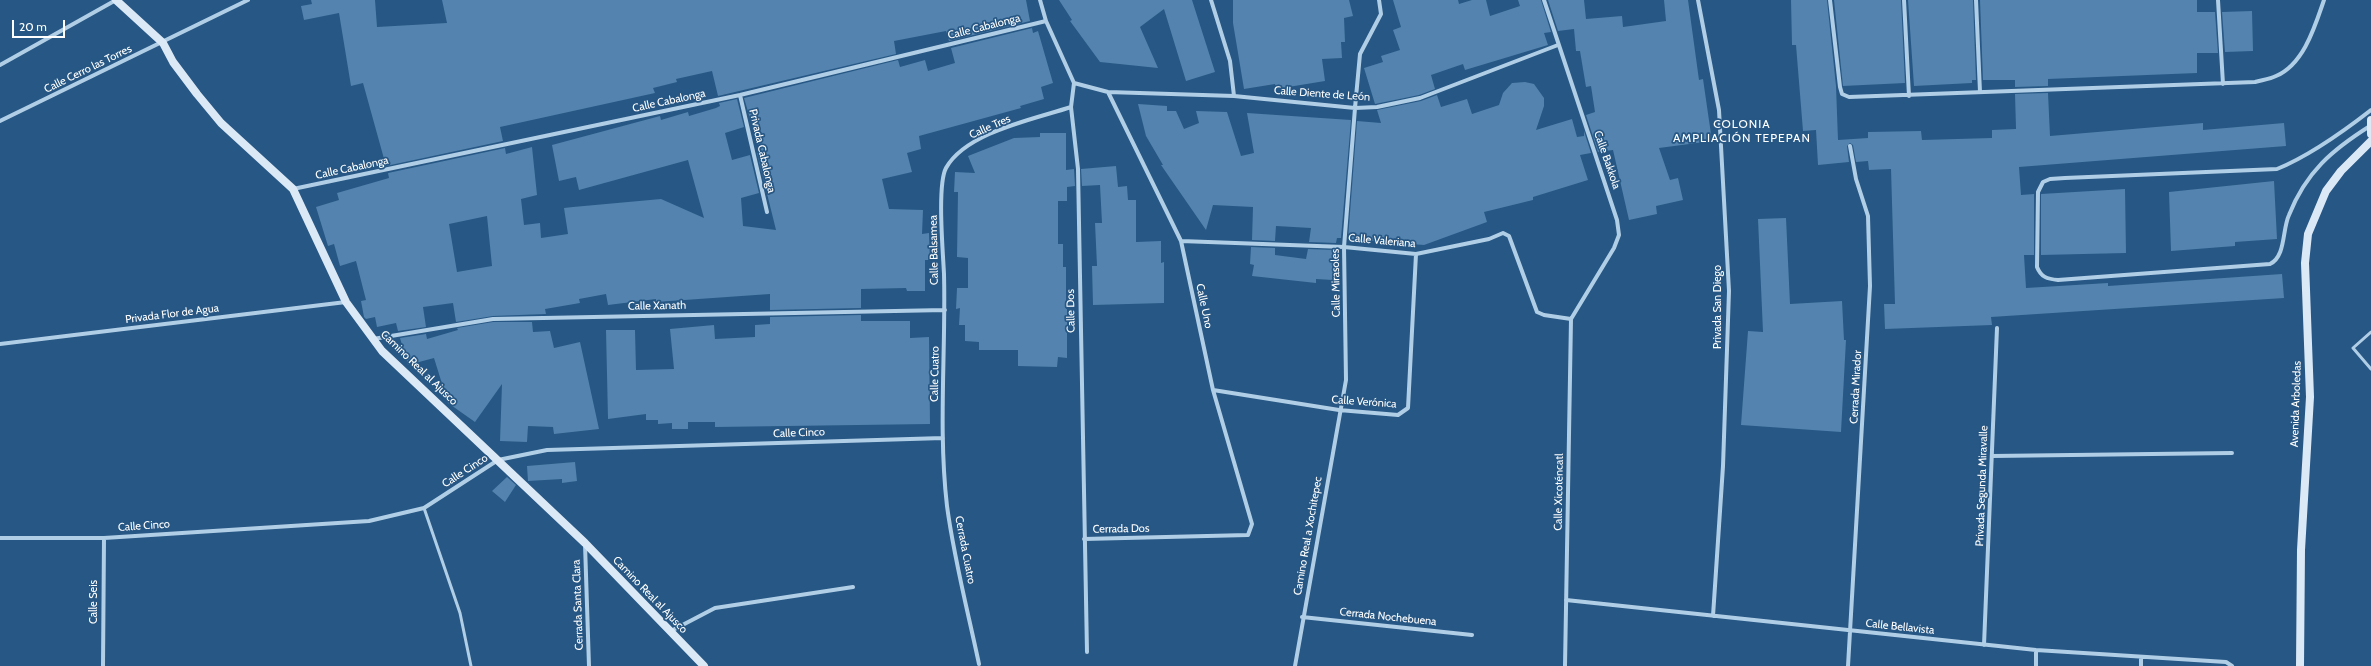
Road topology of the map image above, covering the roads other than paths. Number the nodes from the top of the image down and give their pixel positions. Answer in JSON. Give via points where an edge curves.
{"nodes":[{"id":1,"x":116,"y":0,"type":"edge"},
{"id":2,"x":248,"y":0,"type":"edge"},
{"id":3,"x":1040,"y":0,"type":"edge"},
{"id":4,"x":1211,"y":0,"type":"edge"},
{"id":5,"x":1379,"y":0,"type":"edge"},
{"id":6,"x":1544,"y":0,"type":"edge"},
{"id":7,"x":1698,"y":0,"type":"edge"},
{"id":8,"x":1830,"y":0,"type":"edge"},
{"id":9,"x":1904,"y":0,"type":"edge"},
{"id":10,"x":1976,"y":0,"type":"edge"},
{"id":11,"x":2218,"y":0,"type":"edge"},
{"id":12,"x":2324,"y":0,"type":"edge"},
{"id":13,"x":1046,"y":21,"type":"junction"},
{"id":14,"x":163,"y":43,"type":"junction"},
{"id":15,"x":1558,"y":45,"type":"junction"},
{"id":16,"x":0,"y":64,"type":"edge"},
{"id":17,"x":1074,"y":83,"type":"junction"},
{"id":18,"x":2223,"y":84,"type":"junction"},
{"id":19,"x":1108,"y":92,"type":"junction"},
{"id":20,"x":1980,"y":92,"type":"junction"},
{"id":21,"x":740,"y":95,"type":"junction"},
{"id":22,"x":1234,"y":96,"type":"junction"},
{"id":23,"x":1908,"y":96,"type":"junction"},
{"id":24,"x":1071,"y":107,"type":"junction"},
{"id":25,"x":1355,"y":108,"type":"junction"},
{"id":26,"x":2371,"y":110,"type":"edge"},
{"id":27,"x":0,"y":121,"type":"edge"},
{"id":28,"x":2371,"y":127,"type":"edge"},
{"id":29,"x":2371,"y":141,"type":"edge"},
{"id":30,"x":1850,"y":146,"type":"dead end"},
{"id":31,"x":293,"y":189,"type":"junction"},
{"id":32,"x":942,"y":191,"type":"joint"},
{"id":33,"x":767,"y":212,"type":"dead end"},
{"id":34,"x":1181,"y":241,"type":"junction"},
{"id":35,"x":1344,"y":247,"type":"junction"},
{"id":36,"x":1416,"y":254,"type":"junction"},
{"id":37,"x":346,"y":302,"type":"junction"},
{"id":38,"x":945,"y":310,"type":"junction"},
{"id":39,"x":1571,"y":319,"type":"junction"},
{"id":40,"x":1997,"y":328,"type":"dead end"},
{"id":41,"x":2371,"y":332,"type":"edge"},
{"id":42,"x":372,"y":339,"type":"junction"},
{"id":43,"x":0,"y":344,"type":"edge"},
{"id":44,"x":2371,"y":368,"type":"edge"},
{"id":45,"x":1213,"y":390,"type":"junction"},
{"id":46,"x":1339,"y":410,"type":"junction"},
{"id":47,"x":943,"y":438,"type":"junction"},
{"id":48,"x":2232,"y":453,"type":"dead end"},
{"id":49,"x":1992,"y":456,"type":"junction"},
{"id":50,"x":498,"y":460,"type":"junction"},
{"id":51,"x":424,"y":508,"type":"junction"},
{"id":52,"x":1248,"y":535,"type":"joint"},
{"id":53,"x":0,"y":538,"type":"edge"},
{"id":54,"x":104,"y":538,"type":"junction"},
{"id":55,"x":1084,"y":539,"type":"junction"},
{"id":56,"x":585,"y":544,"type":"junction"},
{"id":57,"x":853,"y":587,"type":"dead end"},
{"id":58,"x":1566,"y":600,"type":"junction"},
{"id":59,"x":1713,"y":616,"type":"junction"},
{"id":60,"x":1302,"y":617,"type":"junction"},
{"id":61,"x":670,"y":631,"type":"junction"},
{"id":62,"x":1851,"y":631,"type":"junction"},
{"id":63,"x":1472,"y":635,"type":"dead end"},
{"id":64,"x":1984,"y":645,"type":"junction"},
{"id":65,"x":2036,"y":650,"type":"junction"},
{"id":66,"x":1087,"y":652,"type":"dead end"},
{"id":67,"x":2141,"y":659,"type":"junction"},
{"id":68,"x":979,"y":664,"type":"dead end"},
{"id":69,"x":103,"y":666,"type":"edge"},
{"id":70,"x":471,"y":666,"type":"edge"},
{"id":71,"x":589,"y":666,"type":"edge"},
{"id":72,"x":704,"y":666,"type":"edge"},
{"id":73,"x":1295,"y":666,"type":"edge"},
{"id":74,"x":1565,"y":666,"type":"edge"},
{"id":75,"x":1848,"y":666,"type":"edge"},
{"id":76,"x":2036,"y":666,"type":"edge"},
{"id":77,"x":2141,"y":666,"type":"edge"},
{"id":78,"x":2232,"y":666,"type":"edge"},
{"id":79,"x":2300,"y":666,"type":"edge"}],
"edges":[{"from":1,"to":14,"type":"street","name":"Camino Real al Ajusco"},
{"from":1,"to":16,"type":"street"},
{"from":2,"to":14,"type":"street","name":"Calle Cerro las Torres"},
{"from":3,"to":13,"type":"street"},
{"from":4,"to":22,"type":"street","via":[[1230,61]]},
{"from":5,"to":25,"type":"street","name":"Calle Mirasoles","via":[[1381,14],[1360,54]]},
{"from":6,"to":15,"type":"street","name":"Calle Bakkola"},
{"from":7,"to":59,"type":"street","name":"Privada San Diego","via":[[1719,110],[1729,291],[1723,466]]},
{"from":8,"to":23,"type":"street","via":[[1842,94],[1849,97]]},
{"from":9,"to":23,"type":"street"},
{"from":10,"to":20,"type":"street"},
{"from":11,"to":18,"type":"street"},
{"from":12,"to":18,"type":"street","via":[[2308,42],[2293,65],[2276,76],[2255,82]]},
{"from":13,"to":17,"type":"street"},
{"from":13,"to":21,"type":"street","name":"Calle Cabalonga"},
{"from":14,"to":27,"type":"street","name":"Calle Cerro las Torres"},
{"from":14,"to":31,"type":"street","name":"Camino Real al Ajusco","via":[[173,62],[221,123]]},
{"from":15,"to":25,"type":"street","name":"Calle Diente de León","via":[[1420,98],[1377,107]]},
{"from":15,"to":39,"type":"street","name":"Calle Bakkola","via":[[1618,220],[1619,235],[1614,248]]},
{"from":17,"to":19,"type":"street","name":"Calle Diente de León"},
{"from":17,"to":24,"type":"street","name":"Calle Dos"},
{"from":18,"to":20,"type":"street"},
{"from":19,"to":22,"type":"street","name":"Calle Diente de León"},
{"from":19,"to":34,"type":"street","name":"Calle Uno"},
{"from":20,"to":23,"type":"street"},
{"from":21,"to":31,"type":"street","name":"Calle Cabalonga"},
{"from":21,"to":33,"type":"street","name":"Privada Cabalonga"},
{"from":22,"to":25,"type":"street","name":"Calle Diente de León"},
{"from":24,"to":32,"type":"street","name":"Calle Tres","via":[[997,131],[976,141],[958,153],[945,169]]},
{"from":24,"to":55,"type":"street","name":"Calle Dos","via":[[1078,169]]},
{"from":25,"to":35,"type":"street","name":"Calle Mirasoles"},
{"from":26,"to":28,"type":"street","via":[[2348,128],[2278,170],[2065,178],[2043,182],[2038,192],[2040,274],[2046,279],[2058,280],[2275,262],[2280,254],[2288,216],[2307,179],[2327,157]]},
{"from":29,"to":79,"type":"street","name":"Avenida Arboledas","via":[[2341,171],[2326,191],[2308,234],[2305,263],[2310,397],[2301,550]]},
{"from":30,"to":62,"type":"street","name":"Cerrada Mirador","via":[[1856,179],[1868,216],[1870,286]]},
{"from":31,"to":37,"type":"street","name":"Camino Real al Ajusco"},
{"from":32,"to":38,"type":"street","name":"Calle Balsamea"},
{"from":34,"to":35,"type":"street","name":"Calle Valeriana"},
{"from":34,"to":45,"type":"street","name":"Calle Uno"},
{"from":35,"to":36,"type":"street","name":"Calle Valeriana"},
{"from":35,"to":46,"type":"street","name":"Calle Mirasoles","via":[[1346,380]]},
{"from":36,"to":39,"type":"street","name":"Calle Valeriana","via":[[1489,239],[1503,233],[1510,236],[1537,312],[1544,316]]},
{"from":36,"to":46,"type":"street","name":"Calle Verónica","via":[[1408,408],[1398,415]]},
{"from":37,"to":42,"type":"street","name":"Camino Real al Ajusco"},
{"from":37,"to":43,"type":"street","name":"Privada Flor de Agua"},
{"from":38,"to":42,"type":"street","name":"Calle Xanath","via":[[493,318]]},
{"from":38,"to":47,"type":"street","name":"Calle Cuatro"},
{"from":39,"to":58,"type":"street","name":"Calle Xicoténcatl"},
{"from":40,"to":49,"type":"street","name":"Privada Segunda Miravalle"},
{"from":41,"to":44,"type":"lane","via":[[2353,348]]},
{"from":42,"to":50,"type":"street","name":"Camino Real al Ajusco"},
{"from":45,"to":46,"type":"street","name":"Calle Verónica"},
{"from":45,"to":52,"type":"street","name":"Calle Uno","via":[[1251,518],[1252,524]]},
{"from":46,"to":60,"type":"street","name":"Camino Real a Xochitepec"},
{"from":47,"to":50,"type":"street","name":"Calle Cinco","via":[[547,450]]},
{"from":47,"to":68,"type":"street","name":"Cerrada Cuatro","via":[[947,505]]},
{"from":48,"to":49,"type":"street"},
{"from":49,"to":64,"type":"street","name":"Privada Segunda Miravalle"},
{"from":50,"to":51,"type":"street","name":"Calle Cinco"},
{"from":50,"to":56,"type":"street","name":"Camino Real al Ajusco"},
{"from":51,"to":54,"type":"street","name":"Calle Cinco","via":[[369,521]]},
{"from":51,"to":70,"type":"lane","via":[[460,613]]},
{"from":52,"to":55,"type":"street","name":"Cerrada Dos"},
{"from":53,"to":54,"type":"street","name":"Calle Cinco"},
{"from":54,"to":69,"type":"street","name":"Calle Seis"},
{"from":55,"to":66,"type":"street","name":"Cerrada Dos"},
{"from":56,"to":61,"type":"street","name":"Camino Real al Ajusco"},
{"from":56,"to":71,"type":"street","name":"Cerrada Santa Clara"},
{"from":57,"to":61,"type":"street","via":[[715,608]]},
{"from":58,"to":59,"type":"street","name":"Calle Bellavista"},
{"from":58,"to":74,"type":"street","name":"Calle Xicoténcatl"},
{"from":59,"to":62,"type":"street","name":"Calle Bellavista"},
{"from":60,"to":63,"type":"street","name":"Cerrada Nochebuena"},
{"from":60,"to":73,"type":"street","name":"Camino Real a Xochitepec"},
{"from":61,"to":72,"type":"street","name":"Camino Real al Ajusco"},
{"from":62,"to":64,"type":"street","name":"Calle Bellavista"},
{"from":62,"to":75,"type":"street","name":"Cerrada Mirador"},
{"from":64,"to":65,"type":"street","name":"Calle Bellavista"},
{"from":65,"to":67,"type":"street","name":"Calle Bellavista"},
{"from":65,"to":76,"type":"street"},
{"from":67,"to":77,"type":"street"},
{"from":67,"to":78,"type":"street","name":"Calle Bellavista","via":[[2226,662]]}]}
